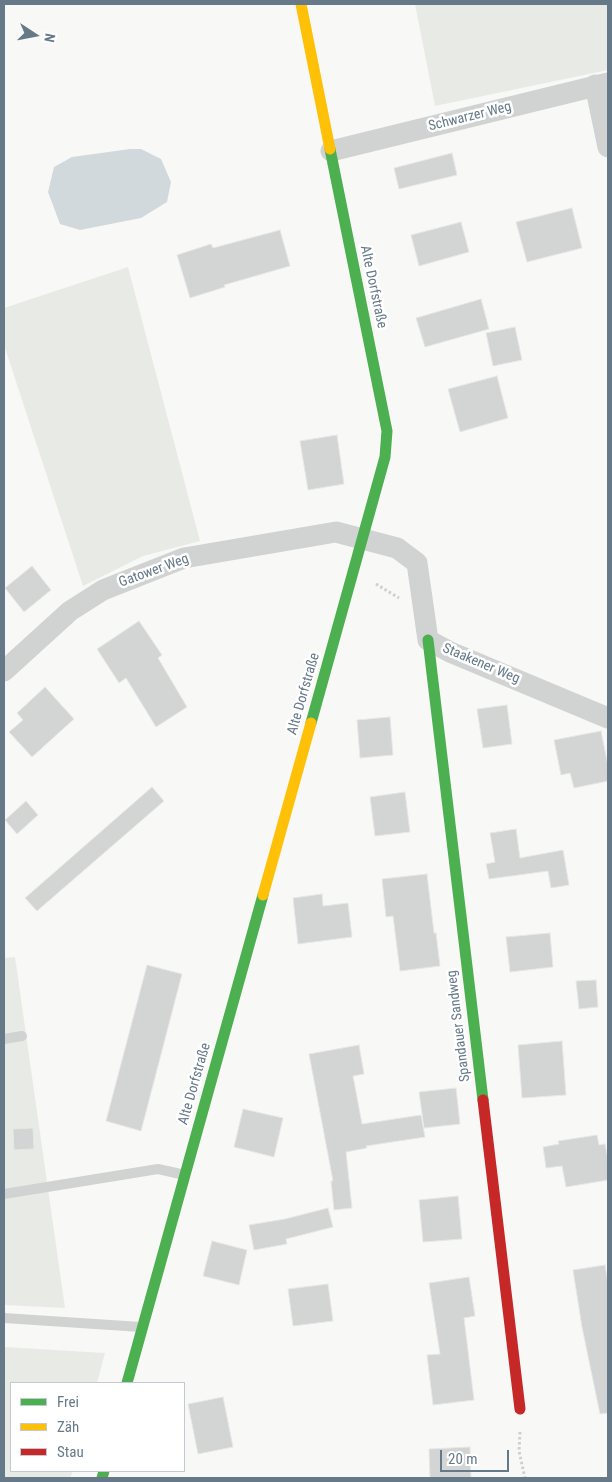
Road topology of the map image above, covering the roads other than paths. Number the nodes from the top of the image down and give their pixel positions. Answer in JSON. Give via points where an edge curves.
{"nodes":[{"id":1,"x":301,"y":4,"type":"edge"},
{"id":2,"x":602,"y":84,"type":"edge"},
{"id":3,"x":608,"y":146,"type":"edge"},
{"id":4,"x":331,"y":150,"type":"junction"},
{"id":5,"x":362,"y":538,"type":"junction"},
{"id":6,"x":428,"y":640,"type":"junction"},
{"id":7,"x":4,"y":671,"type":"edge"},
{"id":8,"x":608,"y":718,"type":"edge"},
{"id":9,"x":22,"y":1036,"type":"dead end"},
{"id":10,"x":4,"y":1039,"type":"edge"},
{"id":11,"x":185,"y":1175,"type":"junction"},
{"id":12,"x":4,"y":1194,"type":"edge"},
{"id":13,"x":4,"y":1318,"type":"edge"},
{"id":14,"x":142,"y":1327,"type":"junction"},
{"id":15,"x":127,"y":1382,"type":"edge"},
{"id":16,"x":520,"y":1409,"type":"road end"}],
"edges":[{"from":1,"to":4,"type":"street","name":"Alte Dorfstraße"},
{"from":2,"to":3,"type":"street"},
{"from":2,"to":4,"type":"street","name":"Schwarzer Weg"},
{"from":4,"to":5,"type":"street","name":"Alte Dorfstraße","via":[[387,431],[385,456]]},
{"from":5,"to":6,"type":"street","name":"Staakener Weg","via":[[397,548],[417,563]]},
{"from":5,"to":7,"type":"street","name":"Gatower Weg","via":[[336,532],[184,558],[103,590],[70,611]]},
{"from":5,"to":11,"type":"street","name":"Alte Dorfstraße"},
{"from":6,"to":8,"type":"street","name":"Staakener Weg"},
{"from":6,"to":16,"type":"street","name":"Spandauer Sandweg"},
{"from":9,"to":10,"type":"lane"},
{"from":11,"to":12,"type":"lane","via":[[158,1169]]},
{"from":11,"to":14,"type":"street","name":"Alte Dorfstraße"},
{"from":13,"to":14,"type":"lane"},
{"from":14,"to":15,"type":"street","name":"Alte Dorfstraße"}]}
